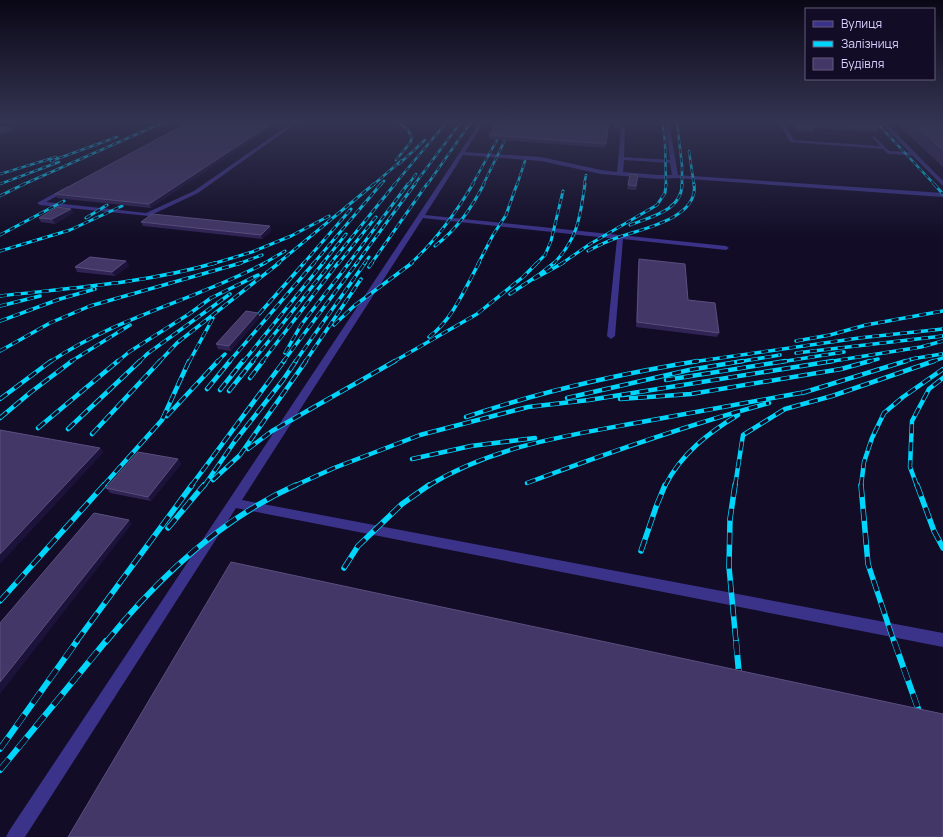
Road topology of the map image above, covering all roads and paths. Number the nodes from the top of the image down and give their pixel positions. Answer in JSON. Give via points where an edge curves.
{"nodes":[{"id":1,"x":240,"y":161,"type":"edge"},
{"id":2,"x":457,"y":161,"type":"edge"},
{"id":3,"x":549,"y":161,"type":"edge"},
{"id":4,"x":621,"y":161,"type":"edge"},
{"id":5,"x":661,"y":161,"type":"edge"},
{"id":6,"x":920,"y":161,"type":"edge"},
{"id":7,"x":673,"y":162,"type":"joint"},
{"id":8,"x":620,"y":174,"type":"junction"},
{"id":9,"x":675,"y":176,"type":"junction"},
{"id":10,"x":943,"y":184,"type":"edge"},
{"id":11,"x":74,"y":185,"type":"edge"},
{"id":12,"x":943,"y":195,"type":"edge"},
{"id":13,"x":421,"y":216,"type":"junction"},
{"id":14,"x":620,"y":237,"type":"junction"},
{"id":15,"x":726,"y":248,"type":"dead end"},
{"id":16,"x":611,"y":336,"type":"dead end"},
{"id":17,"x":234,"y":503,"type":"junction"},
{"id":18,"x":943,"y":640,"type":"edge"},
{"id":19,"x":15,"y":837,"type":"edge"}],
"edges":[{"from":1,"to":11,"type":"lane","via":[[196,192],[147,215],[40,203]]},
{"from":2,"to":13,"type":"lane"},
{"from":3,"to":8,"type":"lane"},
{"from":4,"to":8,"type":"lane"},
{"from":5,"to":7,"type":"lane"},
{"from":6,"to":10,"type":"lane"},
{"from":7,"to":9,"type":"lane"},
{"from":8,"to":9,"type":"lane"},
{"from":9,"to":12,"type":"lane"},
{"from":13,"to":14,"type":"lane"},
{"from":13,"to":17,"type":"lane"},
{"from":14,"to":15,"type":"lane"},
{"from":14,"to":16,"type":"lane"},
{"from":17,"to":18,"type":"lane"},
{"from":17,"to":19,"type":"lane"}]}
